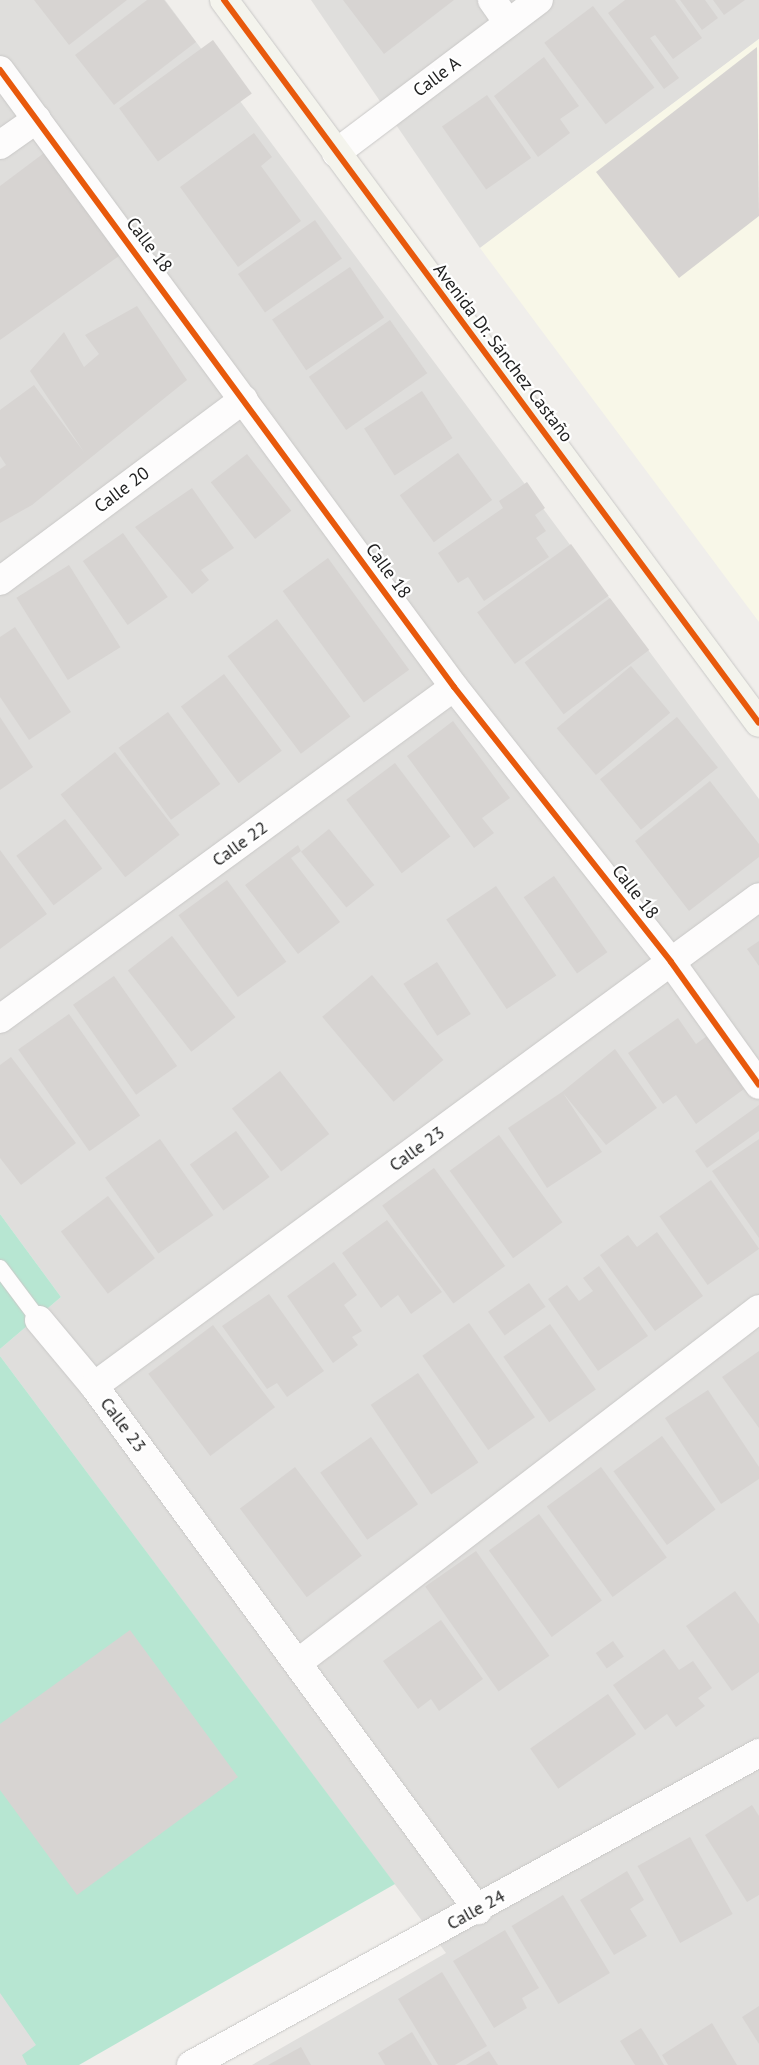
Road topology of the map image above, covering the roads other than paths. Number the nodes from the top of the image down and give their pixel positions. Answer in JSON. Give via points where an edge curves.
{"nodes":[{"id":1,"x":224,"y":0,"type":"edge"},
{"id":2,"x":492,"y":0,"type":"edge"},
{"id":3,"x":539,"y":0,"type":"edge"},
{"id":4,"x":508,"y":23,"type":"junction"},
{"id":5,"x":0,"y":70,"type":"edge"},
{"id":6,"x":36,"y":119,"type":"junction"},
{"id":7,"x":0,"y":145,"type":"edge"},
{"id":8,"x":336,"y":153,"type":"junction"},
{"id":9,"x":244,"y":399,"type":"junction"},
{"id":10,"x":0,"y":581,"type":"edge"},
{"id":11,"x":454,"y":687,"type":"junction"},
{"id":12,"x":759,"y":723,"type":"edge"},
{"id":13,"x":759,"y":897,"type":"edge"},
{"id":14,"x":671,"y":962,"type":"junction"},
{"id":15,"x":0,"y":1019,"type":"edge"},
{"id":16,"x":759,"y":1085,"type":"edge"},
{"id":17,"x":0,"y":1268,"type":"edge"},
{"id":18,"x":759,"y":1309,"type":"edge"},
{"id":19,"x":39,"y":1320,"type":"joint"},
{"id":20,"x":94,"y":1386,"type":"junction"},
{"id":21,"x":298,"y":1662,"type":"junction"},
{"id":22,"x":759,"y":1752,"type":"edge"},
{"id":23,"x":478,"y":1910,"type":"junction"},
{"id":24,"x":191,"y":2065,"type":"edge"}],
"edges":[{"from":1,"to":8,"type":"street","name":"Avenida Dr. Sánchez Castaño"},
{"from":2,"to":4,"type":"street"},
{"from":3,"to":4,"type":"street","name":"Calle A"},
{"from":4,"to":8,"type":"street","name":"Calle A"},
{"from":5,"to":6,"type":"street","name":"Calle 18"},
{"from":6,"to":7,"type":"street"},
{"from":6,"to":9,"type":"street","name":"Calle 18"},
{"from":8,"to":12,"type":"street","name":"Avenida Dr. Sánchez Castaño"},
{"from":9,"to":10,"type":"street","name":"Calle 20"},
{"from":9,"to":11,"type":"street","name":"Calle 18"},
{"from":11,"to":14,"type":"street","name":"Calle 18"},
{"from":11,"to":15,"type":"street","name":"Calle 22"},
{"from":13,"to":14,"type":"street","name":"Calle 23"},
{"from":14,"to":16,"type":"street","name":"Calle 18"},
{"from":14,"to":20,"type":"street","name":"Calle 23"},
{"from":17,"to":19,"type":"lane"},
{"from":18,"to":21,"type":"street"},
{"from":19,"to":20,"type":"street"},
{"from":20,"to":21,"type":"street","name":"Calle 23"},
{"from":21,"to":23,"type":"street","name":"Calle 23"},
{"from":22,"to":23,"type":"street","name":"Calle 24"},
{"from":23,"to":24,"type":"street","name":"Calle 24"}]}
